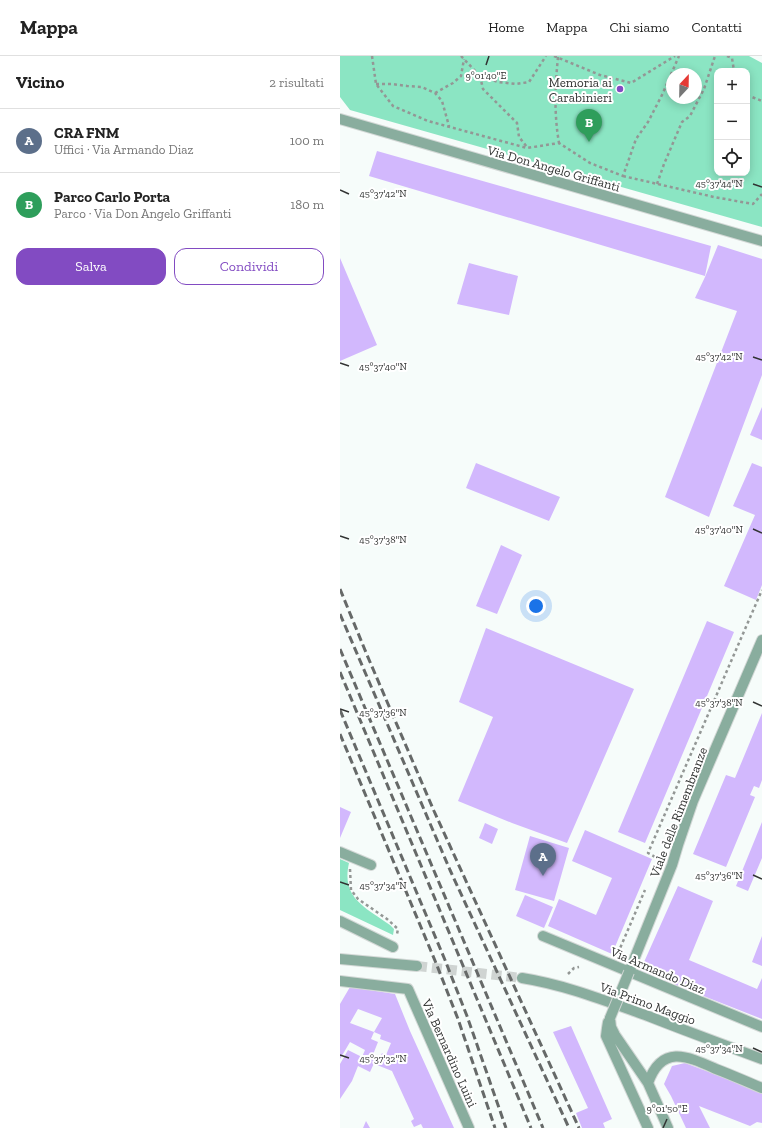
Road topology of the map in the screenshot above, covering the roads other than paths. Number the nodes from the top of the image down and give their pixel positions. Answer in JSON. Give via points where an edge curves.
{"nodes":[{"id":1,"x":340,"y":119,"type":"edge"},
{"id":2,"x":762,"y":241,"type":"edge"},
{"id":3,"x":762,"y":640,"type":"edge"},
{"id":4,"x":340,"y":852,"type":"edge"},
{"id":5,"x":371,"y":865,"type":"dead end"},
{"id":6,"x":340,"y":921,"type":"edge"},
{"id":7,"x":544,"y":936,"type":"dead end"},
{"id":8,"x":393,"y":947,"type":"dead end"},
{"id":9,"x":340,"y":959,"type":"edge"},
{"id":10,"x":416,"y":966,"type":"tunnel mouth"},
{"id":11,"x":629,"y":972,"type":"junction"},
{"id":12,"x":522,"y":978,"type":"tunnel mouth"},
{"id":13,"x":340,"y":981,"type":"edge"},
{"id":14,"x":610,"y":1018,"type":"junction"},
{"id":15,"x":762,"y":1027,"type":"edge"},
{"id":16,"x":762,"y":1059,"type":"edge"},
{"id":17,"x":648,"y":1083,"type":"junction"},
{"id":18,"x":762,"y":1088,"type":"edge"},
{"id":19,"x":469,"y":1128,"type":"edge"},
{"id":20,"x":648,"y":1128,"type":"edge"},
{"id":21,"x":668,"y":1128,"type":"edge"}],
"edges":[{"from":1,"to":2,"type":"street","name":"Via Don Angelo Griffanti"},
{"from":3,"to":11,"type":"street","name":"Viale delle Rimembranze","via":[[693,801],[672,865]]},
{"from":4,"to":5,"type":"street"},
{"from":6,"to":8,"type":"street"},
{"from":7,"to":11,"type":"street","name":"Via Armando Diaz"},
{"from":9,"to":10,"type":"street"},
{"from":11,"to":14,"type":"street","name":"Viale delle Rimembranze","bridge":true},
{"from":11,"to":15,"type":"street","name":"Via Armando Diaz"},
{"from":12,"to":16,"type":"street","name":"Via Primo Maggio","via":[[564,986]]},
{"from":13,"to":19,"type":"street","name":"Via Bernardino Luini","via":[[408,989]]},
{"from":14,"to":17,"type":"street","via":[[615,1035]]},
{"from":14,"to":20,"type":"street","name":"Viale delle Rimembranze","via":[[606,1036]]},
{"from":17,"to":18,"type":"street","via":[[658,1064],[666,1059],[684,1056]]},
{"from":17,"to":21,"type":"street"}]}
